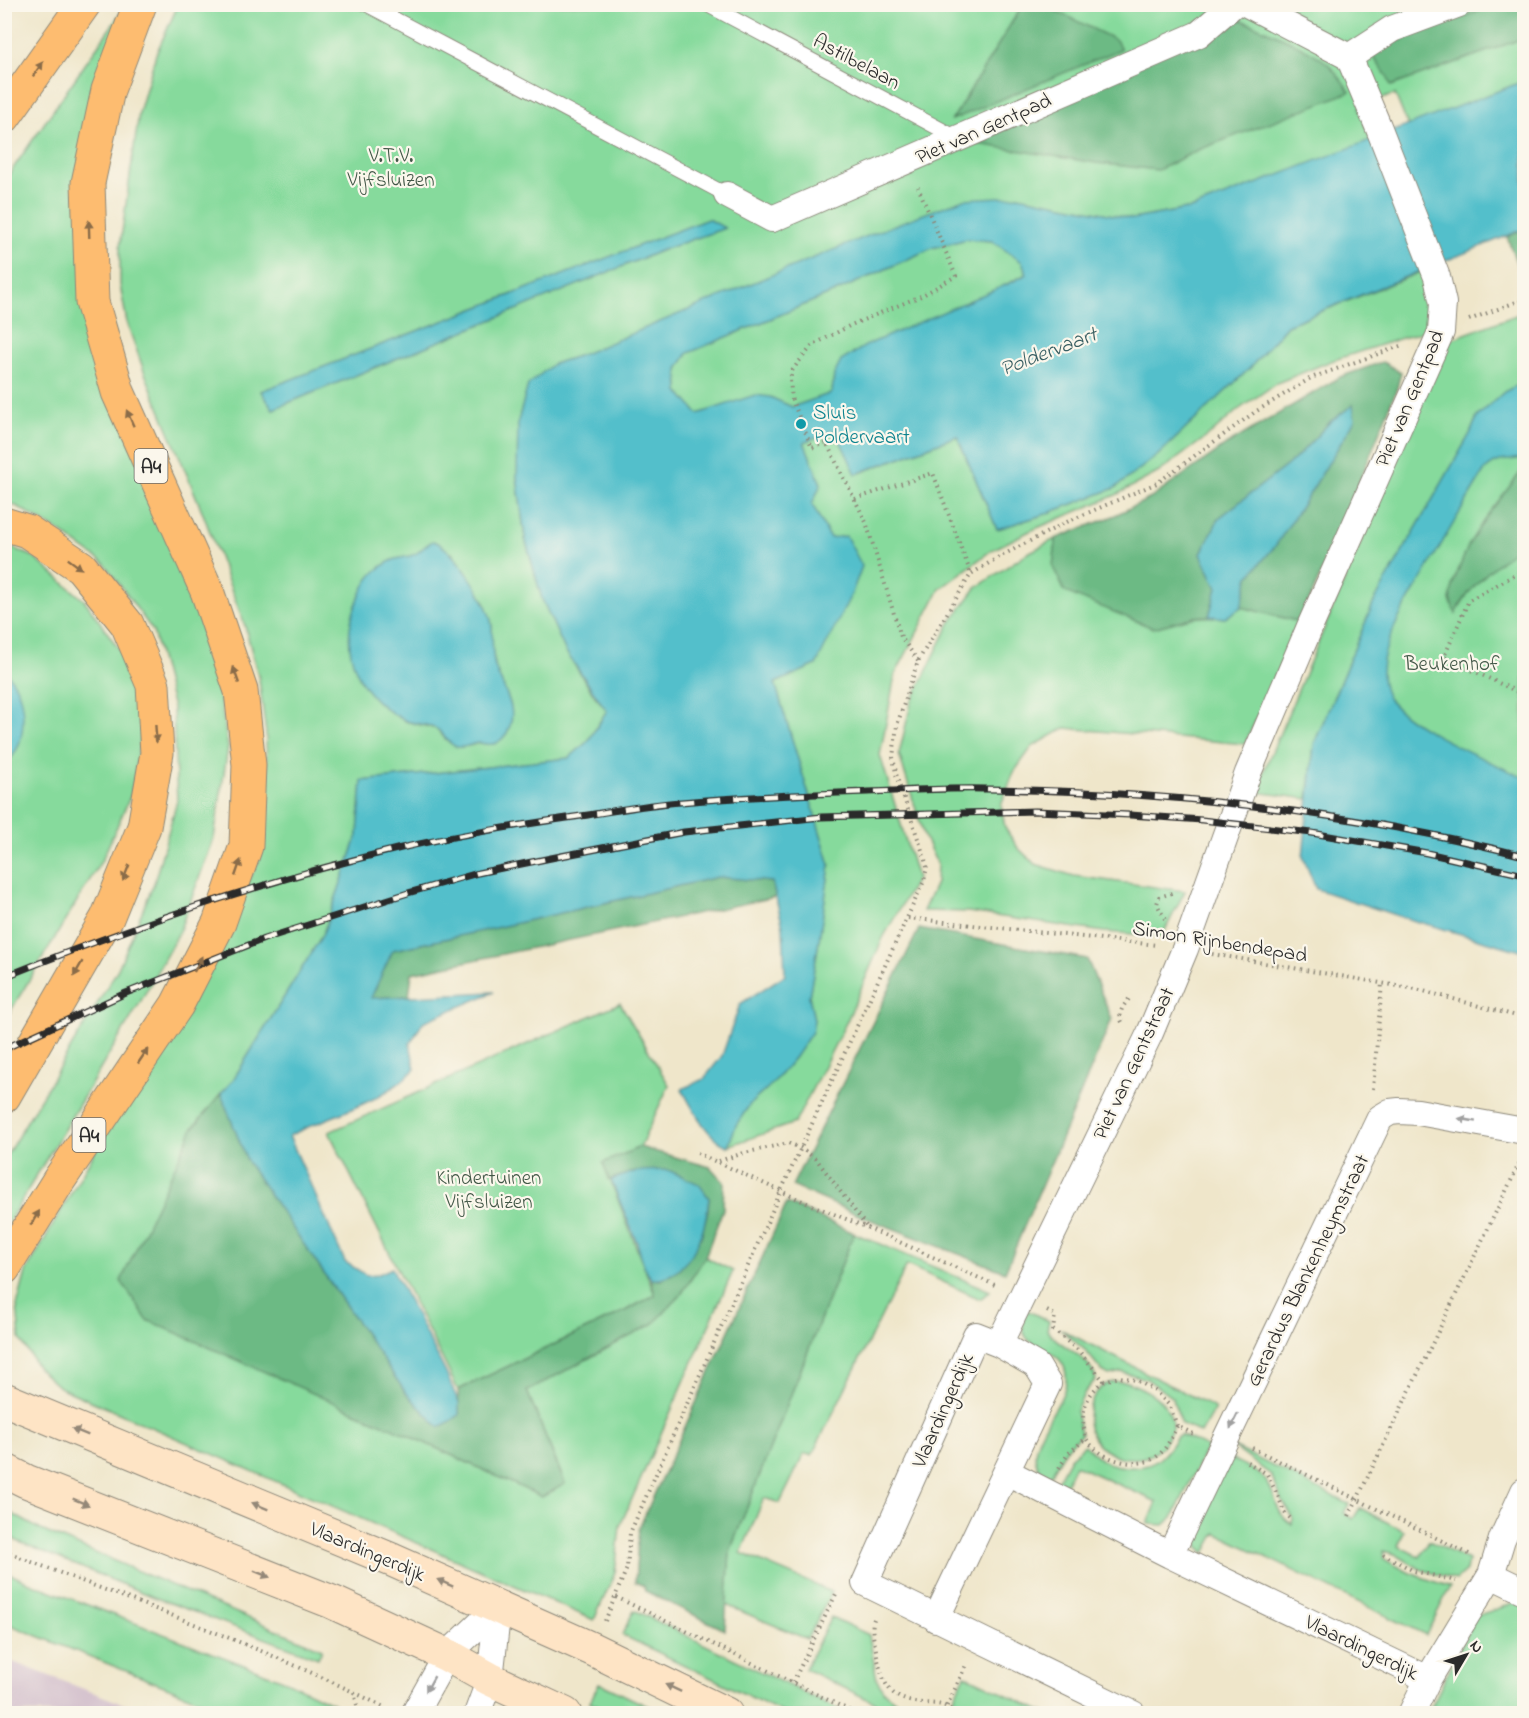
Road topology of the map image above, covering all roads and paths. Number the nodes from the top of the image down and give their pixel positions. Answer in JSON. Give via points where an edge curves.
{"nodes":[{"id":1,"x":84,"y":4,"type":"edge"},
{"id":2,"x":140,"y":4,"type":"edge"},
{"id":3,"x":366,"y":4,"type":"edge"},
{"id":4,"x":706,"y":4,"type":"edge"},
{"id":5,"x":1234,"y":4,"type":"edge"},
{"id":6,"x":1247,"y":4,"type":"edge"},
{"id":7,"x":1459,"y":4,"type":"edge"},
{"id":8,"x":1349,"y":57,"type":"junction"},
{"id":9,"x":4,"y":117,"type":"edge"},
{"id":10,"x":957,"y":138,"type":"junction"},
{"id":11,"x":905,"y":162,"type":"junction"},
{"id":12,"x":727,"y":195,"type":"joint"},
{"id":13,"x":1524,"y":299,"type":"edge"},
{"id":14,"x":1441,"y":332,"type":"junction"},
{"id":15,"x":855,"y":500,"type":"junction"},
{"id":16,"x":4,"y":524,"type":"edge"},
{"id":17,"x":1524,"y":570,"type":"edge"},
{"id":18,"x":971,"y":574,"type":"junction"},
{"id":19,"x":918,"y":661,"type":"junction"},
{"id":20,"x":1524,"y":695,"type":"edge"},
{"id":21,"x":1248,"y":773,"type":"joint"},
{"id":22,"x":908,"y":918,"type":"junction"},
{"id":23,"x":1185,"y":949,"type":"junction"},
{"id":24,"x":1382,"y":983,"type":"junction"},
{"id":25,"x":1524,"y":1018,"type":"edge"},
{"id":26,"x":4,"y":1096,"type":"edge"},
{"id":27,"x":1380,"y":1118,"type":"junction"},
{"id":28,"x":1524,"y":1143,"type":"edge"},
{"id":29,"x":801,"y":1148,"type":"junction"},
{"id":30,"x":697,"y":1153,"type":"dead end"},
{"id":31,"x":718,"y":1162,"type":"junction"},
{"id":32,"x":781,"y":1191,"type":"junction"},
{"id":33,"x":866,"y":1227,"type":"junction"},
{"id":34,"x":4,"y":1268,"type":"edge"},
{"id":35,"x":1021,"y":1297,"type":"junction"},
{"id":36,"x":999,"y":1344,"type":"junction"},
{"id":37,"x":1104,"y":1381,"type":"junction"},
{"id":38,"x":4,"y":1399,"type":"edge"},
{"id":39,"x":1177,"y":1426,"type":"junction"},
{"id":40,"x":1086,"y":1438,"type":"junction"},
{"id":41,"x":1225,"y":1442,"type":"junction"},
{"id":42,"x":4,"y":1470,"type":"edge"},
{"id":43,"x":1007,"y":1472,"type":"junction"},
{"id":44,"x":1524,"y":1491,"type":"edge"},
{"id":45,"x":1046,"y":1492,"type":"junction"},
{"id":46,"x":1358,"y":1499,"type":"junction"},
{"id":47,"x":1349,"y":1516,"type":"dead end"},
{"id":48,"x":1293,"y":1521,"type":"dead end"},
{"id":49,"x":4,"y":1550,"type":"edge"},
{"id":50,"x":1170,"y":1554,"type":"junction"},
{"id":51,"x":1383,"y":1554,"type":"dead end"},
{"id":52,"x":1489,"y":1576,"type":"junction"},
{"id":53,"x":875,"y":1588,"type":"junction"},
{"id":54,"x":1524,"y":1591,"type":"edge"},
{"id":55,"x":498,"y":1607,"type":"junction"},
{"id":56,"x":936,"y":1619,"type":"junction"},
{"id":57,"x":979,"y":1639,"type":"junction"},
{"id":58,"x":447,"y":1655,"type":"junction"},
{"id":59,"x":490,"y":1679,"type":"junction"},
{"id":60,"x":1428,"y":1679,"type":"junction"},
{"id":61,"x":793,"y":1682,"type":"junction"},
{"id":62,"x":354,"y":1691,"type":"junction"},
{"id":63,"x":947,"y":1706,"type":"junction"},
{"id":64,"x":389,"y":1709,"type":"dead end"},
{"id":65,"x":359,"y":1713,"type":"edge"},
{"id":66,"x":414,"y":1713,"type":"edge"},
{"id":67,"x":477,"y":1713,"type":"edge"},
{"id":68,"x":565,"y":1713,"type":"edge"},
{"id":69,"x":726,"y":1713,"type":"edge"},
{"id":70,"x":857,"y":1713,"type":"edge"},
{"id":71,"x":957,"y":1713,"type":"edge"},
{"id":72,"x":1133,"y":1713,"type":"edge"},
{"id":73,"x":1411,"y":1713,"type":"edge"}],
"edges":[{"from":9,"to":1,"type":"highway","one_way":true},
{"from":34,"to":2,"type":"highway","number":"A4","one_way":true,"via":[[177,1005],[219,923],[246,846],[249,765],[241,691],[207,591],[118,392],[92,302],[88,183],[108,90]]},
{"from":3,"to":12,"type":"lane"},
{"from":4,"to":10,"type":"lane","name":"Astilbelaan"},
{"from":5,"to":10,"type":"street","name":"Piet van Gentpad","via":[[1199,34]]},
{"from":6,"to":8,"type":"street"},
{"from":7,"to":8,"type":"street","via":[[1392,29]]},
{"from":8,"to":14,"type":"street","name":"Piet van Gentpad","via":[[1437,277],[1443,303]]},
{"from":10,"to":11,"type":"street","name":"Piet van Gentpad"},
{"from":11,"to":12,"type":"street","name":"Piet van Gentpad","via":[[772,219]]},
{"from":11,"to":15,"type":"path","via":[[956,276],[813,345],[792,371],[790,380],[792,400],[812,448],[826,442]]},
{"from":13,"to":14,"type":"path"},
{"from":14,"to":18,"type":"path","via":[[1311,378],[1255,412],[1157,483],[1069,520]]},
{"from":14,"to":21,"type":"street","name":"Piet van Gentpad"},
{"from":15,"to":18,"type":"path","via":[[933,473]]},
{"from":15,"to":19,"type":"path","via":[[866,522],[902,638]]},
{"from":16,"to":26,"type":"highway","one_way":true,"via":[[27,531],[81,567],[128,624],[153,685],[157,753],[144,827],[107,918]]},
{"from":17,"to":20,"type":"path","via":[[1469,600],[1444,657]]},
{"from":18,"to":19,"type":"path"},
{"from":19,"to":22,"type":"path","via":[[897,724],[893,757],[927,867]]},
{"from":21,"to":23,"type":"street","name":"Piet van Gentstraat"},
{"from":22,"to":23,"type":"path","name":"Simon Rijnbendepad"},
{"from":22,"to":29,"type":"path"},
{"from":23,"to":24,"type":"path","name":"Simon Rijnbendepad"},
{"from":23,"to":35,"type":"street","name":"Piet van Gentstraat","via":[[1147,1038]]},
{"from":24,"to":25,"type":"path","name":"Simon Rijnbendepad"},
{"from":24,"to":27,"type":"path","via":[[1372,1100]]},
{"from":28,"to":27,"type":"street","one_way":true,"via":[[1418,1112],[1390,1112]]},
{"from":27,"to":41,"type":"street","name":"Gerardus Blankenheymstraat","one_way":true},
{"from":28,"to":46,"type":"path"},
{"from":29,"to":31,"type":"path","via":[[788,1143]]},
{"from":29,"to":32,"type":"path"},
{"from":29,"to":33,"type":"path","via":[[817,1160]]},
{"from":30,"to":31,"type":"path"},
{"from":31,"to":32,"type":"path"},
{"from":32,"to":33,"type":"path"},
{"from":32,"to":61,"type":"path","via":[[630,1533],[627,1568],[616,1597]]},
{"from":33,"to":35,"type":"path"},
{"from":35,"to":36,"type":"street","name":"Piet van Gentstraat"},
{"from":35,"to":37,"type":"path","via":[[1055,1315],[1053,1330],[1078,1350]]},
{"from":36,"to":43,"type":"street","name":"Vlaardingerdijk","via":[[1037,1366],[1048,1384]]},
{"from":36,"to":53,"type":"street","name":"Vlaardingerdijk","via":[[976,1335]]},
{"from":37,"to":39,"type":"path","via":[[1120,1377],[1154,1390],[1170,1406]]},
{"from":37,"to":40,"type":"path","via":[[1094,1388],[1086,1402],[1082,1421]]},
{"from":55,"to":38,"type":"main road","name":"Vlaardingerdijk","one_way":true},
{"from":39,"to":40,"type":"path","via":[[1166,1448],[1155,1458],[1138,1463],[1120,1462],[1101,1454]]},
{"from":39,"to":41,"type":"path"},
{"from":40,"to":45,"type":"path","via":[[1068,1454]]},
{"from":41,"to":46,"type":"path"},
{"from":41,"to":48,"type":"path","via":[[1267,1474],[1284,1512]]},
{"from":41,"to":50,"type":"street","name":"Gerardus Blankenheymstraat"},
{"from":42,"to":58,"type":"main road","one_way":true,"via":[[332,1602]]},
{"from":43,"to":45,"type":"street","name":"Vlaardingerdijk"},
{"from":43,"to":56,"type":"street","name":"Vlaardingerdijk"},
{"from":44,"to":52,"type":"street","name":"Vlaardingerdijk"},
{"from":45,"to":50,"type":"street","name":"Vlaardingerdijk"},
{"from":46,"to":47,"type":"path"},
{"from":46,"to":52,"type":"path"},
{"from":49,"to":62,"type":"path","via":[[283,1659]]},
{"from":50,"to":60,"type":"street","name":"Vlaardingerdijk"},
{"from":51,"to":52,"type":"path","via":[[1414,1571]]},
{"from":52,"to":54,"type":"street"},
{"from":52,"to":60,"type":"street","name":"Vlaardingerdijk"},
{"from":53,"to":56,"type":"street"},
{"from":53,"to":61,"type":"path","via":[[836,1594]]},
{"from":53,"to":63,"type":"path","via":[[871,1626],[883,1680],[890,1691],[903,1699]]},
{"from":55,"to":58,"type":"street"},
{"from":55,"to":59,"type":"street"},
{"from":69,"to":55,"type":"main road","name":"Vlaardingerdijk","one_way":true},
{"from":56,"to":57,"type":"street"},
{"from":57,"to":63,"type":"path"},
{"from":57,"to":72,"type":"street"},
{"from":58,"to":59,"type":"main road"},
{"from":58,"to":66,"type":"street","one_way":true},
{"from":59,"to":67,"type":"street"},
{"from":59,"to":68,"type":"main road"},
{"from":60,"to":73,"type":"street","name":"Vlaardingerdijk"},
{"from":61,"to":70,"type":"path"},
{"from":62,"to":64,"type":"path"},
{"from":62,"to":65,"type":"path"},
{"from":63,"to":71,"type":"path"}]}
